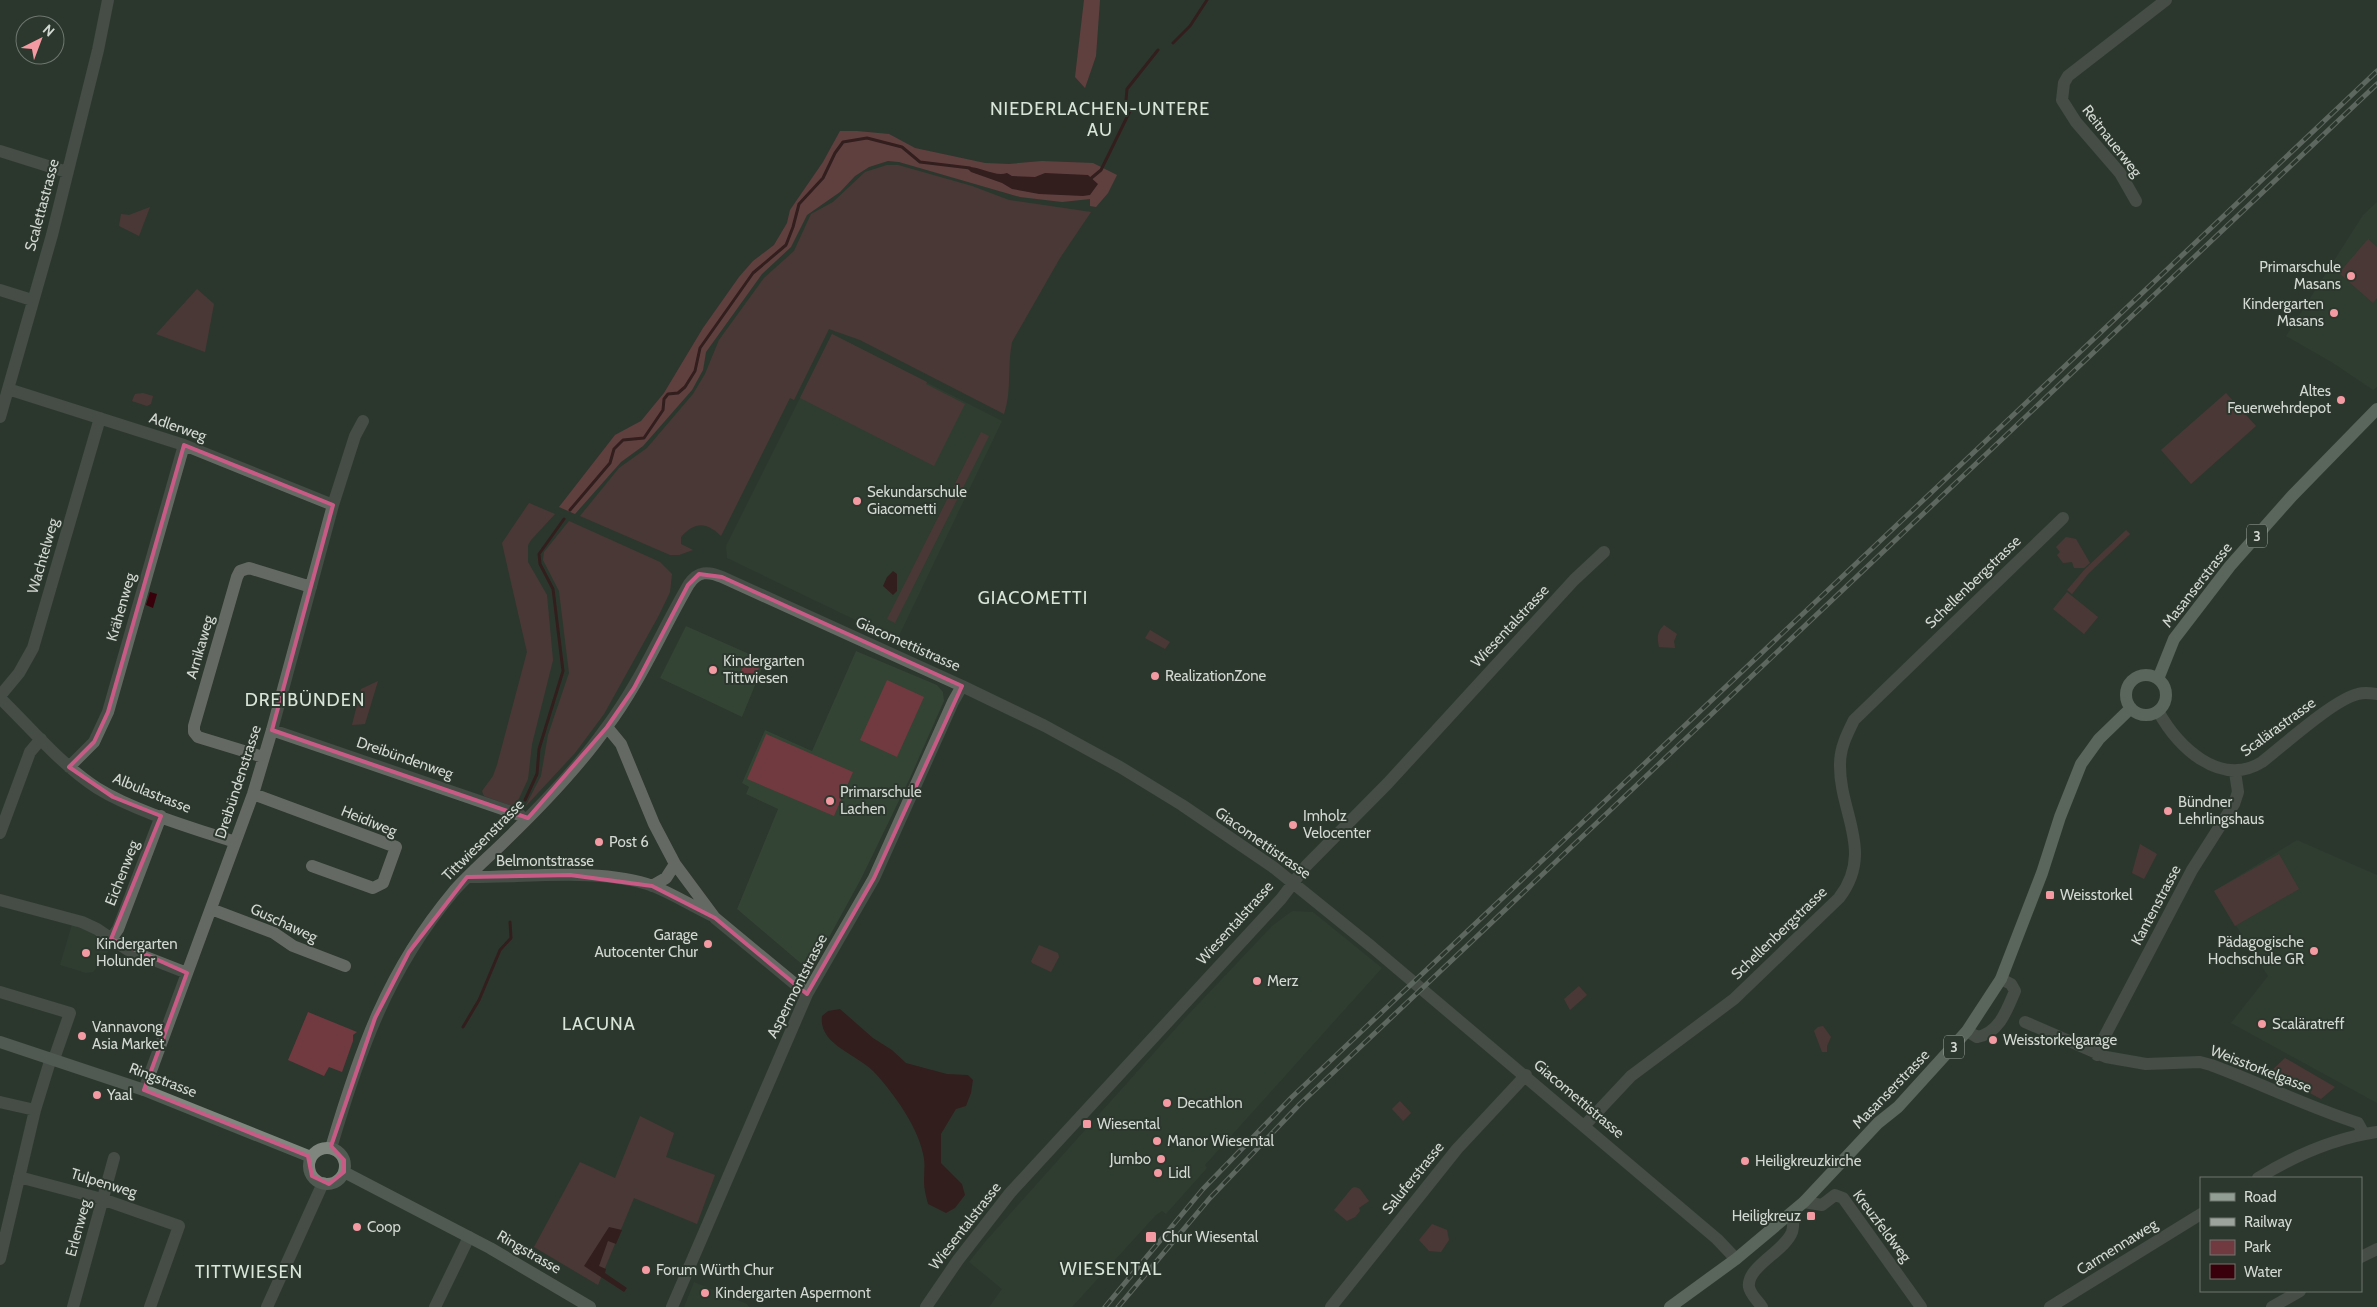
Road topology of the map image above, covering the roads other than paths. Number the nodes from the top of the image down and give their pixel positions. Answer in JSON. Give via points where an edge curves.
{"nodes":[{"id":1,"x":108,"y":0,"type":"edge"},
{"id":2,"x":2166,"y":0,"type":"edge"},
{"id":3,"x":0,"y":151,"type":"edge"},
{"id":4,"x":67,"y":172,"type":"junction"},
{"id":5,"x":2136,"y":201,"type":"dead end"},
{"id":6,"x":0,"y":290,"type":"edge"},
{"id":7,"x":32,"y":300,"type":"junction"},
{"id":8,"x":8,"y":389,"type":"junction"},
{"id":9,"x":2377,"y":409,"type":"edge"},
{"id":10,"x":0,"y":417,"type":"edge"},
{"id":11,"x":100,"y":418,"type":"junction"},
{"id":12,"x":363,"y":421,"type":"dead end"},
{"id":13,"x":184,"y":445,"type":"junction"},
{"id":14,"x":333,"y":506,"type":"junction"},
{"id":15,"x":2063,"y":518,"type":"dead end"},
{"id":16,"x":1604,"y":552,"type":"dead end"},
{"id":17,"x":697,"y":575,"type":"joint"},
{"id":18,"x":311,"y":587,"type":"junction"},
{"id":19,"x":2158,"y":679,"type":"junction"},
{"id":20,"x":962,"y":686,"type":"junction"},
{"id":21,"x":2377,"y":694,"type":"edge"},
{"id":22,"x":0,"y":697,"type":"edge"},
{"id":23,"x":2131,"y":708,"type":"junction"},
{"id":24,"x":2158,"y":711,"type":"junction"},
{"id":25,"x":607,"y":727,"type":"junction"},
{"id":26,"x":272,"y":730,"type":"junction"},
{"id":27,"x":41,"y":739,"type":"junction"},
{"id":28,"x":263,"y":757,"type":"junction"},
{"id":29,"x":69,"y":767,"type":"junction"},
{"id":30,"x":2235,"y":772,"type":"junction"},
{"id":31,"x":253,"y":794,"type":"junction"},
{"id":32,"x":161,"y":816,"type":"junction"},
{"id":33,"x":525,"y":820,"type":"junction"},
{"id":34,"x":0,"y":833,"type":"edge"},
{"id":35,"x":235,"y":842,"type":"junction"},
{"id":36,"x":675,"y":864,"type":"junction"},
{"id":37,"x":312,"y":866,"type":"dead end"},
{"id":38,"x":467,"y":877,"type":"junction"},
{"id":39,"x":1292,"y":882,"type":"junction"},
{"id":40,"x":652,"y":886,"type":"junction"},
{"id":41,"x":0,"y":900,"type":"edge"},
{"id":42,"x":210,"y":909,"type":"junction"},
{"id":43,"x":715,"y":918,"type":"junction"},
{"id":44,"x":111,"y":940,"type":"junction"},
{"id":45,"x":345,"y":966,"type":"dead end"},
{"id":46,"x":187,"y":973,"type":"junction"},
{"id":47,"x":2001,"y":979,"type":"junction"},
{"id":48,"x":0,"y":992,"type":"edge"},
{"id":49,"x":807,"y":994,"type":"junction"},
{"id":50,"x":2025,"y":1022,"type":"dead end"},
{"id":51,"x":1967,"y":1031,"type":"junction"},
{"id":52,"x":0,"y":1042,"type":"edge"},
{"id":53,"x":2098,"y":1055,"type":"junction"},
{"id":54,"x":52,"y":1059,"type":"junction"},
{"id":55,"x":1526,"y":1075,"type":"junction"},
{"id":56,"x":144,"y":1090,"type":"junction"},
{"id":57,"x":0,"y":1102,"type":"edge"},
{"id":58,"x":36,"y":1110,"type":"junction"},
{"id":59,"x":1585,"y":1125,"type":"junction"},
{"id":60,"x":2377,"y":1132,"type":"edge"},
{"id":61,"x":2364,"y":1134,"type":"junction"},
{"id":62,"x":331,"y":1148,"type":"junction"},
{"id":63,"x":311,"y":1157,"type":"junction"},
{"id":64,"x":114,"y":1158,"type":"dead end"},
{"id":65,"x":344,"y":1172,"type":"junction"},
{"id":66,"x":19,"y":1177,"type":"junction"},
{"id":67,"x":2260,"y":1177,"type":"edge"},
{"id":68,"x":323,"y":1183,"type":"junction"},
{"id":69,"x":102,"y":1199,"type":"junction"},
{"id":70,"x":1804,"y":1202,"type":"junction"},
{"id":71,"x":1793,"y":1212,"type":"junction"},
{"id":72,"x":2200,"y":1215,"type":"edge"},
{"id":73,"x":469,"y":1237,"type":"junction"},
{"id":74,"x":2,"y":1242,"type":"edge"},
{"id":75,"x":2377,"y":1249,"type":"edge"},
{"id":76,"x":2362,"y":1256,"type":"edge"},
{"id":77,"x":0,"y":1259,"type":"edge"},
{"id":78,"x":1736,"y":1259,"type":"junction"},
{"id":79,"x":2298,"y":1292,"type":"edge"},
{"id":80,"x":73,"y":1307,"type":"edge"},
{"id":81,"x":150,"y":1307,"type":"edge"},
{"id":82,"x":267,"y":1307,"type":"edge"},
{"id":83,"x":435,"y":1307,"type":"edge"},
{"id":84,"x":590,"y":1307,"type":"edge"},
{"id":85,"x":672,"y":1307,"type":"edge"},
{"id":86,"x":926,"y":1307,"type":"edge"},
{"id":87,"x":1331,"y":1307,"type":"edge"},
{"id":88,"x":1670,"y":1307,"type":"edge"},
{"id":89,"x":1762,"y":1307,"type":"edge"},
{"id":90,"x":1921,"y":1307,"type":"edge"},
{"id":91,"x":2050,"y":1307,"type":"edge"},
{"id":92,"x":2272,"y":1307,"type":"edge"}],
"edges":[{"from":1,"to":4,"type":"street","name":"Scalettastrasse"},
{"from":2,"to":5,"type":"street","name":"Reitnauerweg","via":[[2068,76],[2062,91],[2062,100],[2076,122],[2120,173]]},
{"from":3,"to":4,"type":"street"},
{"from":4,"to":7,"type":"street","name":"Scalettastrasse"},
{"from":6,"to":7,"type":"street"},
{"from":7,"to":8,"type":"street","name":"Scalettastrasse"},
{"from":8,"to":10,"type":"street","name":"Scalettastrasse"},
{"from":8,"to":11,"type":"street","name":"Adlerweg"},
{"from":9,"to":19,"type":"main road","name":"Masanserstrasse","number":"3","via":[[2292,496],[2230,566],[2174,640]]},
{"from":11,"to":13,"type":"street","name":"Adlerweg"},
{"from":11,"to":22,"type":"street","name":"Wachtelweg","via":[[33,648]]},
{"from":12,"to":14,"type":"street","name":"Dreibündenstrasse","via":[[355,436]]},
{"from":13,"to":14,"type":"street","name":"Adlerweg"},
{"from":13,"to":29,"type":"street","name":"Krähenweg","via":[[108,712],[94,742]]},
{"from":14,"to":18,"type":"street","name":"Dreibündenstrasse"},
{"from":15,"to":59,"type":"street","name":"Schellenbergstrasse","via":[[1854,720],[1843,745],[1840,764],[1856,845],[1855,861],[1849,882],[1839,898],[1734,999],[1631,1076]]},
{"from":16,"to":39,"type":"street","name":"Wiesentalstrasse","via":[[1574,580],[1388,783]]},
{"from":17,"to":20,"type":"street","name":"Giacomettistrasse","via":[[714,574]]},
{"from":17,"to":25,"type":"street","name":"Tittwiesenstrasse","via":[[689,584],[634,688]]},
{"from":18,"to":26,"type":"street","name":"Dreibündenstrasse"},
{"from":18,"to":28,"type":"street","name":"Arnikaweg","via":[[249,568],[240,571],[194,726],[198,737]]},
{"from":19,"to":23,"type":"main road","via":[[2139,676],[2130,684],[2126,696]]},
{"from":19,"to":24,"type":"main road","via":[[2166,695]]},
{"from":20,"to":39,"type":"street","name":"Giacomettistrasse","via":[[1120,767],[1182,805]]},
{"from":20,"to":49,"type":"street","name":"Aspermontstrasse","via":[[874,878]]},
{"from":21,"to":30,"type":"street","name":"Scalärastrasse","via":[[2366,692],[2340,701],[2262,762]]},
{"from":22,"to":27,"type":"street","name":"Albulastrasse"},
{"from":23,"to":24,"type":"main road","via":[[2147,714]]},
{"from":23,"to":47,"type":"main road","name":"Masanserstrasse","number":"3","via":[[2103,734],[2082,764]]},
{"from":24,"to":30,"type":"street","name":"Scalärastrasse","via":[[2183,743],[2202,760]]},
{"from":25,"to":33,"type":"street","name":"Tittwiesenstrasse"},
{"from":25,"to":36,"type":"street","name":"Belmontstrasse","via":[[621,744],[646,806]]},
{"from":26,"to":28,"type":"street","name":"Dreibündenstrasse"},
{"from":26,"to":33,"type":"street","name":"Dreibündenweg","via":[[520,815]]},
{"from":27,"to":29,"type":"street","name":"Albulastrasse"},
{"from":27,"to":34,"type":"street","via":[[30,752]]},
{"from":28,"to":31,"type":"street","name":"Dreibündenstrasse"},
{"from":29,"to":32,"type":"street","name":"Albulastrasse","via":[[113,797]]},
{"from":30,"to":53,"type":"street","name":"Kantenstrasse","via":[[2238,792],[2234,804],[2192,870],[2099,1047]]},
{"from":31,"to":35,"type":"street","name":"Dreibündenstrasse"},
{"from":31,"to":37,"type":"street","name":"Heidiweg","via":[[396,847],[383,882],[373,888]]},
{"from":32,"to":35,"type":"street","name":"Albulastrasse"},
{"from":32,"to":44,"type":"street","name":"Eichenweg"},
{"from":33,"to":38,"type":"street","name":"Tittwiesenstrasse"},
{"from":35,"to":42,"type":"street","name":"Dreibündenstrasse"},
{"from":36,"to":40,"type":"street","via":[[666,878]]},
{"from":36,"to":43,"type":"street","name":"Belmontstrasse"},
{"from":38,"to":40,"type":"street","name":"Belmontstrasse","via":[[570,875],[620,879]]},
{"from":38,"to":62,"type":"street","name":"Tittwiesenstrasse","via":[[398,971],[375,1018],[345,1096]]},
{"from":39,"to":55,"type":"street","name":"Giacomettistrasse"},
{"from":39,"to":86,"type":"street","name":"Wiesentalstrasse","via":[[1281,898],[1010,1193]]},
{"from":40,"to":43,"type":"street","name":"Belmontstrasse"},
{"from":41,"to":44,"type":"street","via":[[82,922]]},
{"from":42,"to":45,"type":"street","name":"Guschaweg","via":[[274,933],[293,946]]},
{"from":42,"to":46,"type":"street","name":"Dreibündenstrasse"},
{"from":43,"to":49,"type":"street","name":"Belmontstrasse"},
{"from":44,"to":46,"type":"street"},
{"from":46,"to":56,"type":"street","name":"Dreibündenstrasse"},
{"from":47,"to":51,"type":"main road","name":"Masanserstrasse","number":"3"},
{"from":47,"to":51,"type":"street","via":[[2011,984],[2015,992],[2005,1017],[1985,1036],[1977,1037]]},
{"from":48,"to":54,"type":"street","via":[[70,1013]]},
{"from":49,"to":85,"type":"street","name":"Aspermontstrasse"},
{"from":50,"to":53,"type":"street","name":"Weisstorkelgasse"},
{"from":51,"to":70,"type":"main road","name":"Masanserstrasse","number":"3"},
{"from":52,"to":54,"type":"main road","name":"Ringstrasse"},
{"from":53,"to":61,"type":"street","name":"Weisstorkelgasse","via":[[2133,1063],[2200,1062],[2211,1065],[2358,1123]]},
{"from":54,"to":56,"type":"main road","name":"Ringstrasse"},
{"from":54,"to":58,"type":"street"},
{"from":55,"to":59,"type":"street","name":"Giacomettistrasse"},
{"from":55,"to":87,"type":"street","name":"Saluferstrasse","via":[[1457,1149]]},
{"from":56,"to":63,"type":"main road","name":"Ringstrasse"},
{"from":57,"to":58,"type":"street"},
{"from":58,"to":66,"type":"street"},
{"from":59,"to":78,"type":"street","name":"Giacomettistrasse"},
{"from":60,"to":61,"type":"street"},
{"from":61,"to":67,"type":"street","via":[[2301,1155]]},
{"from":62,"to":63,"type":"main road","via":[[319,1149]]},
{"from":62,"to":65,"type":"main road","via":[[344,1160]]},
{"from":63,"to":68,"type":"main road","via":[[309,1170],[317,1181]]},
{"from":64,"to":69,"type":"street","name":"Erlenweg"},
{"from":65,"to":68,"type":"main road","via":[[336,1182]]},
{"from":65,"to":73,"type":"main road","name":"Ringstrasse"},
{"from":66,"to":69,"type":"street","name":"Tulpenweg"},
{"from":66,"to":74,"type":"street"},
{"from":68,"to":82,"type":"street"},
{"from":69,"to":80,"type":"street","name":"Erlenweg"},
{"from":69,"to":81,"type":"street","name":"Tulpenweg","via":[[179,1226]]},
{"from":70,"to":71,"type":"main road","name":"Masanserstrasse","number":"3"},
{"from":70,"to":90,"type":"street","name":"Kreuzfeldweg","via":[[1822,1205],[1835,1195],[1843,1198]]},
{"from":71,"to":78,"type":"main road","name":"Masanserstrasse","number":"3"},
{"from":71,"to":89,"type":"street","via":[[1793,1231],[1787,1241],[1757,1268],[1750,1279],[1750,1290]]},
{"from":72,"to":91,"type":"street","name":"Carmennaweg"},
{"from":73,"to":83,"type":"street"},
{"from":73,"to":84,"type":"main road","name":"Ringstrasse"},
{"from":74,"to":77,"type":"street"},
{"from":75,"to":76,"type":"street"},
{"from":78,"to":88,"type":"main road","name":"Masanserstrasse","number":"3"},
{"from":79,"to":92,"type":"street"}]}
